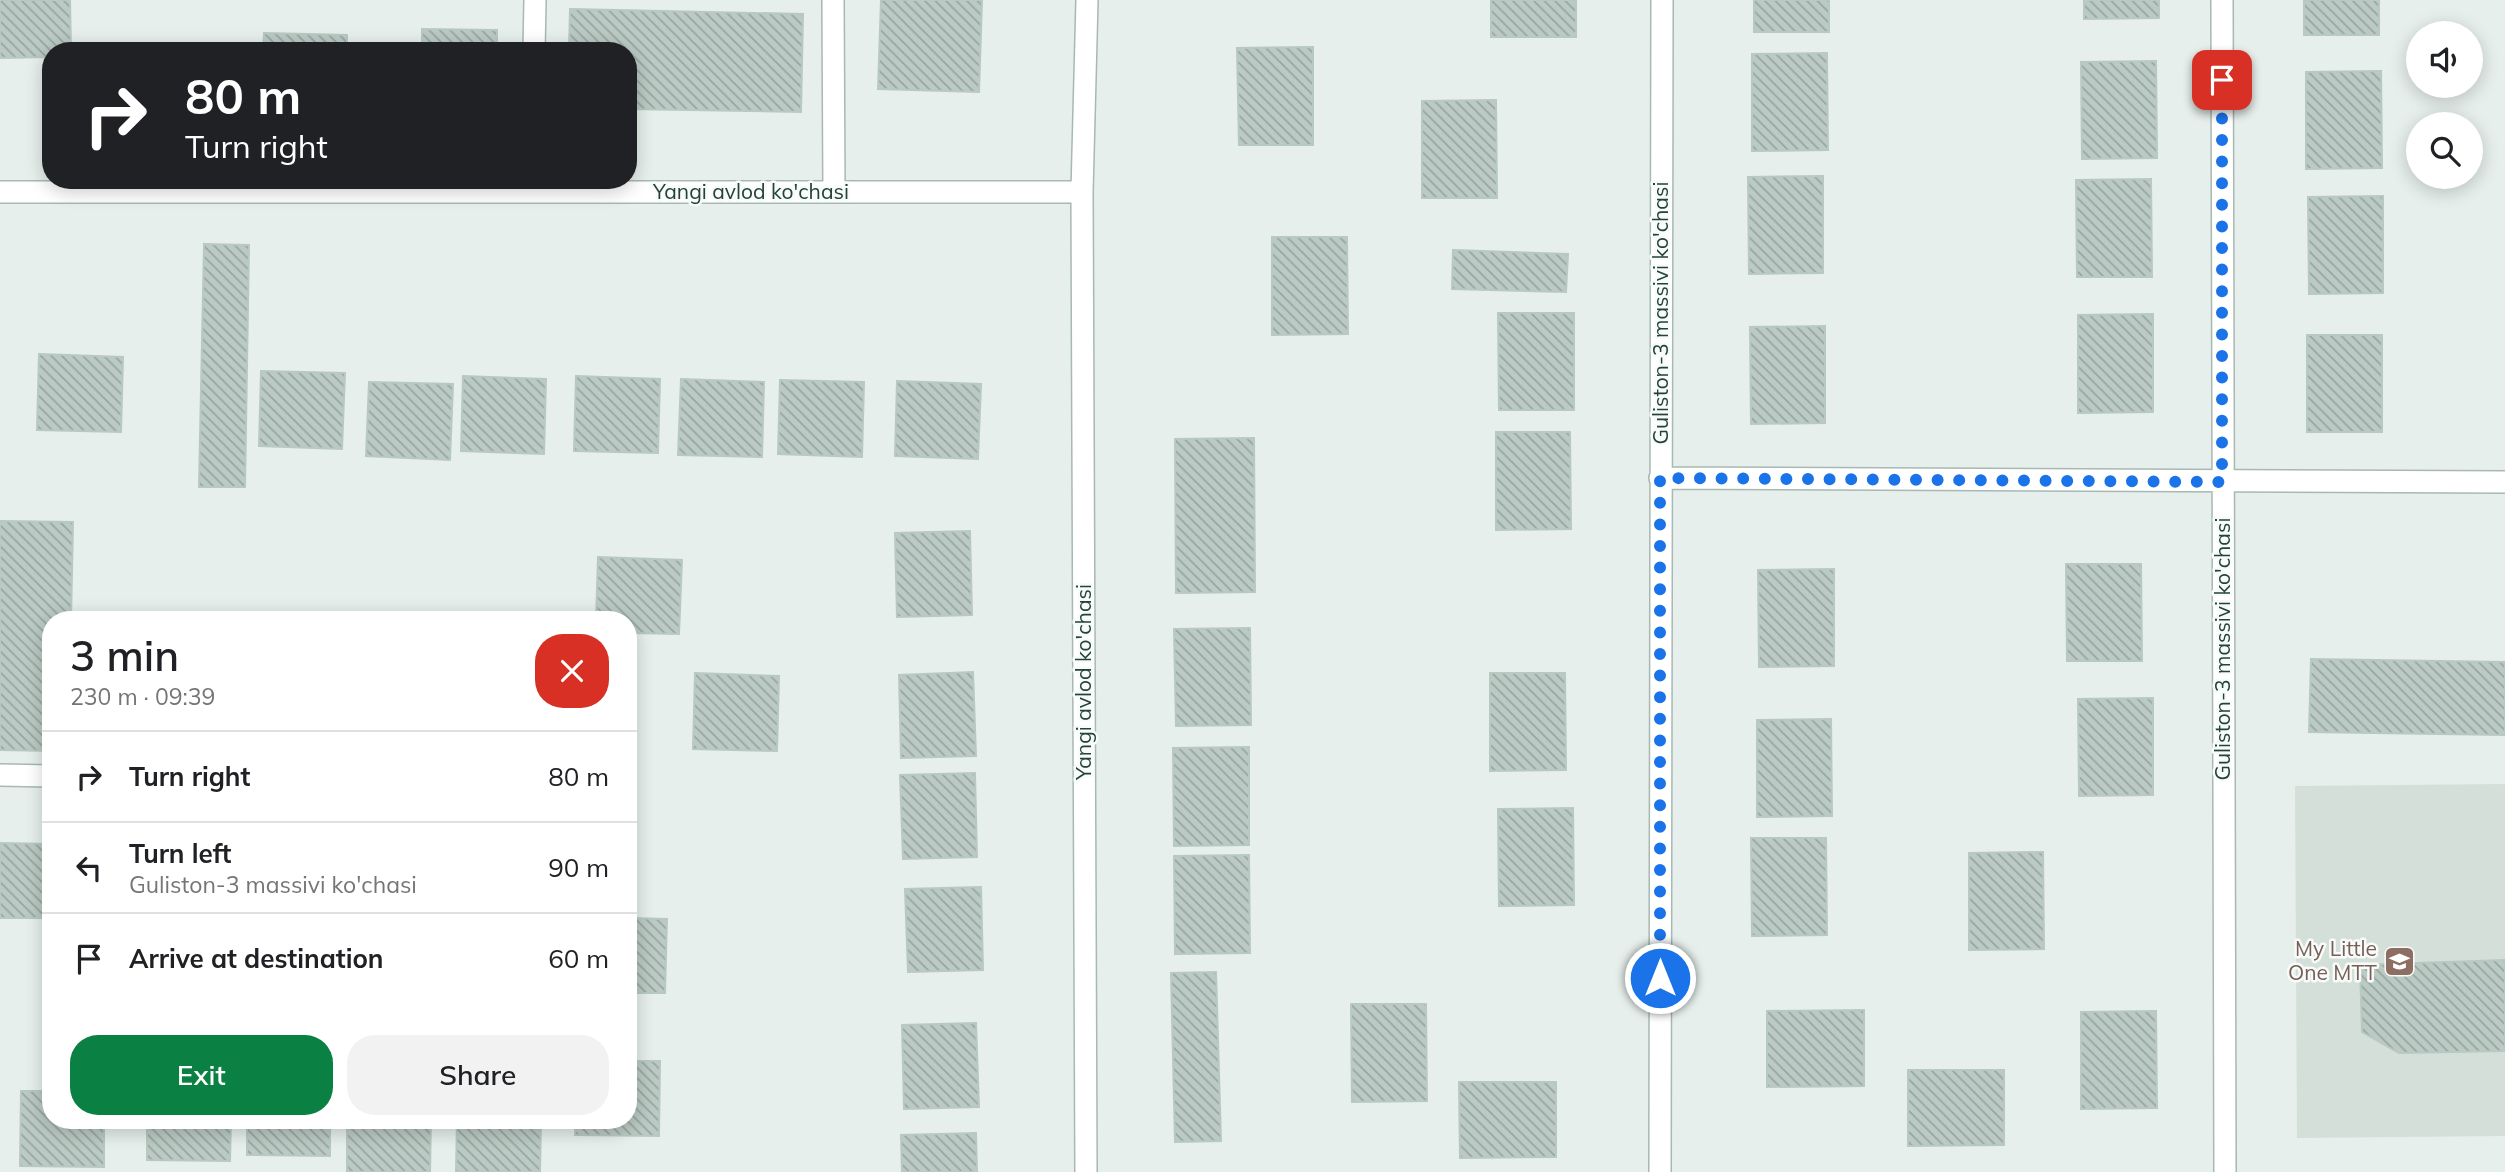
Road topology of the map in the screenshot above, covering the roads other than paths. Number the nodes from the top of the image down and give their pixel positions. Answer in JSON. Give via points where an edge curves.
{"nodes":[{"id":1,"x":536,"y":0,"type":"edge"},
{"id":2,"x":833,"y":0,"type":"edge"},
{"id":3,"x":1087,"y":0,"type":"edge"},
{"id":4,"x":1662,"y":0,"type":"edge"},
{"id":5,"x":2222,"y":0,"type":"edge"},
{"id":6,"x":534,"y":42,"type":"edge"},
{"id":7,"x":637,"y":188,"type":"edge"},
{"id":8,"x":266,"y":189,"type":"edge"},
{"id":9,"x":0,"y":192,"type":"edge"},
{"id":10,"x":834,"y":192,"type":"junction"},
{"id":11,"x":1082,"y":192,"type":"junction"},
{"id":12,"x":1660,"y":478,"type":"junction"},
{"id":13,"x":2222,"y":482,"type":"junction"},
{"id":14,"x":2505,"y":482,"type":"edge"},
{"id":15,"x":0,"y":775,"type":"edge"},
{"id":16,"x":42,"y":776,"type":"edge"},
{"id":17,"x":1086,"y":1172,"type":"edge"},
{"id":18,"x":1660,"y":1172,"type":"edge"},
{"id":19,"x":2225,"y":1172,"type":"edge"}],
"edges":[{"from":1,"to":6,"type":"street"},
{"from":2,"to":10,"type":"street"},
{"from":3,"to":11,"type":"street","name":"Yangi avlod ko'chasi"},
{"from":4,"to":12,"type":"street","name":"Guliston-3 massivi ko'chasi"},
{"from":5,"to":13,"type":"street","name":"Guliston-3 massivi ko'chasi"},
{"from":7,"to":10,"type":"street","name":"Yangi avlod ko'chasi"},
{"from":8,"to":9,"type":"street","name":"Yangi avlod ko'chasi"},
{"from":10,"to":11,"type":"street","name":"Yangi avlod ko'chasi"},
{"from":11,"to":17,"type":"street","name":"Yangi avlod ko'chasi"},
{"from":12,"to":13,"type":"street"},
{"from":12,"to":18,"type":"street","name":"Guliston-3 massivi ko'chasi"},
{"from":13,"to":14,"type":"street"},
{"from":13,"to":19,"type":"street","name":"Guliston-3 massivi ko'chasi"},
{"from":15,"to":16,"type":"street"}]}
